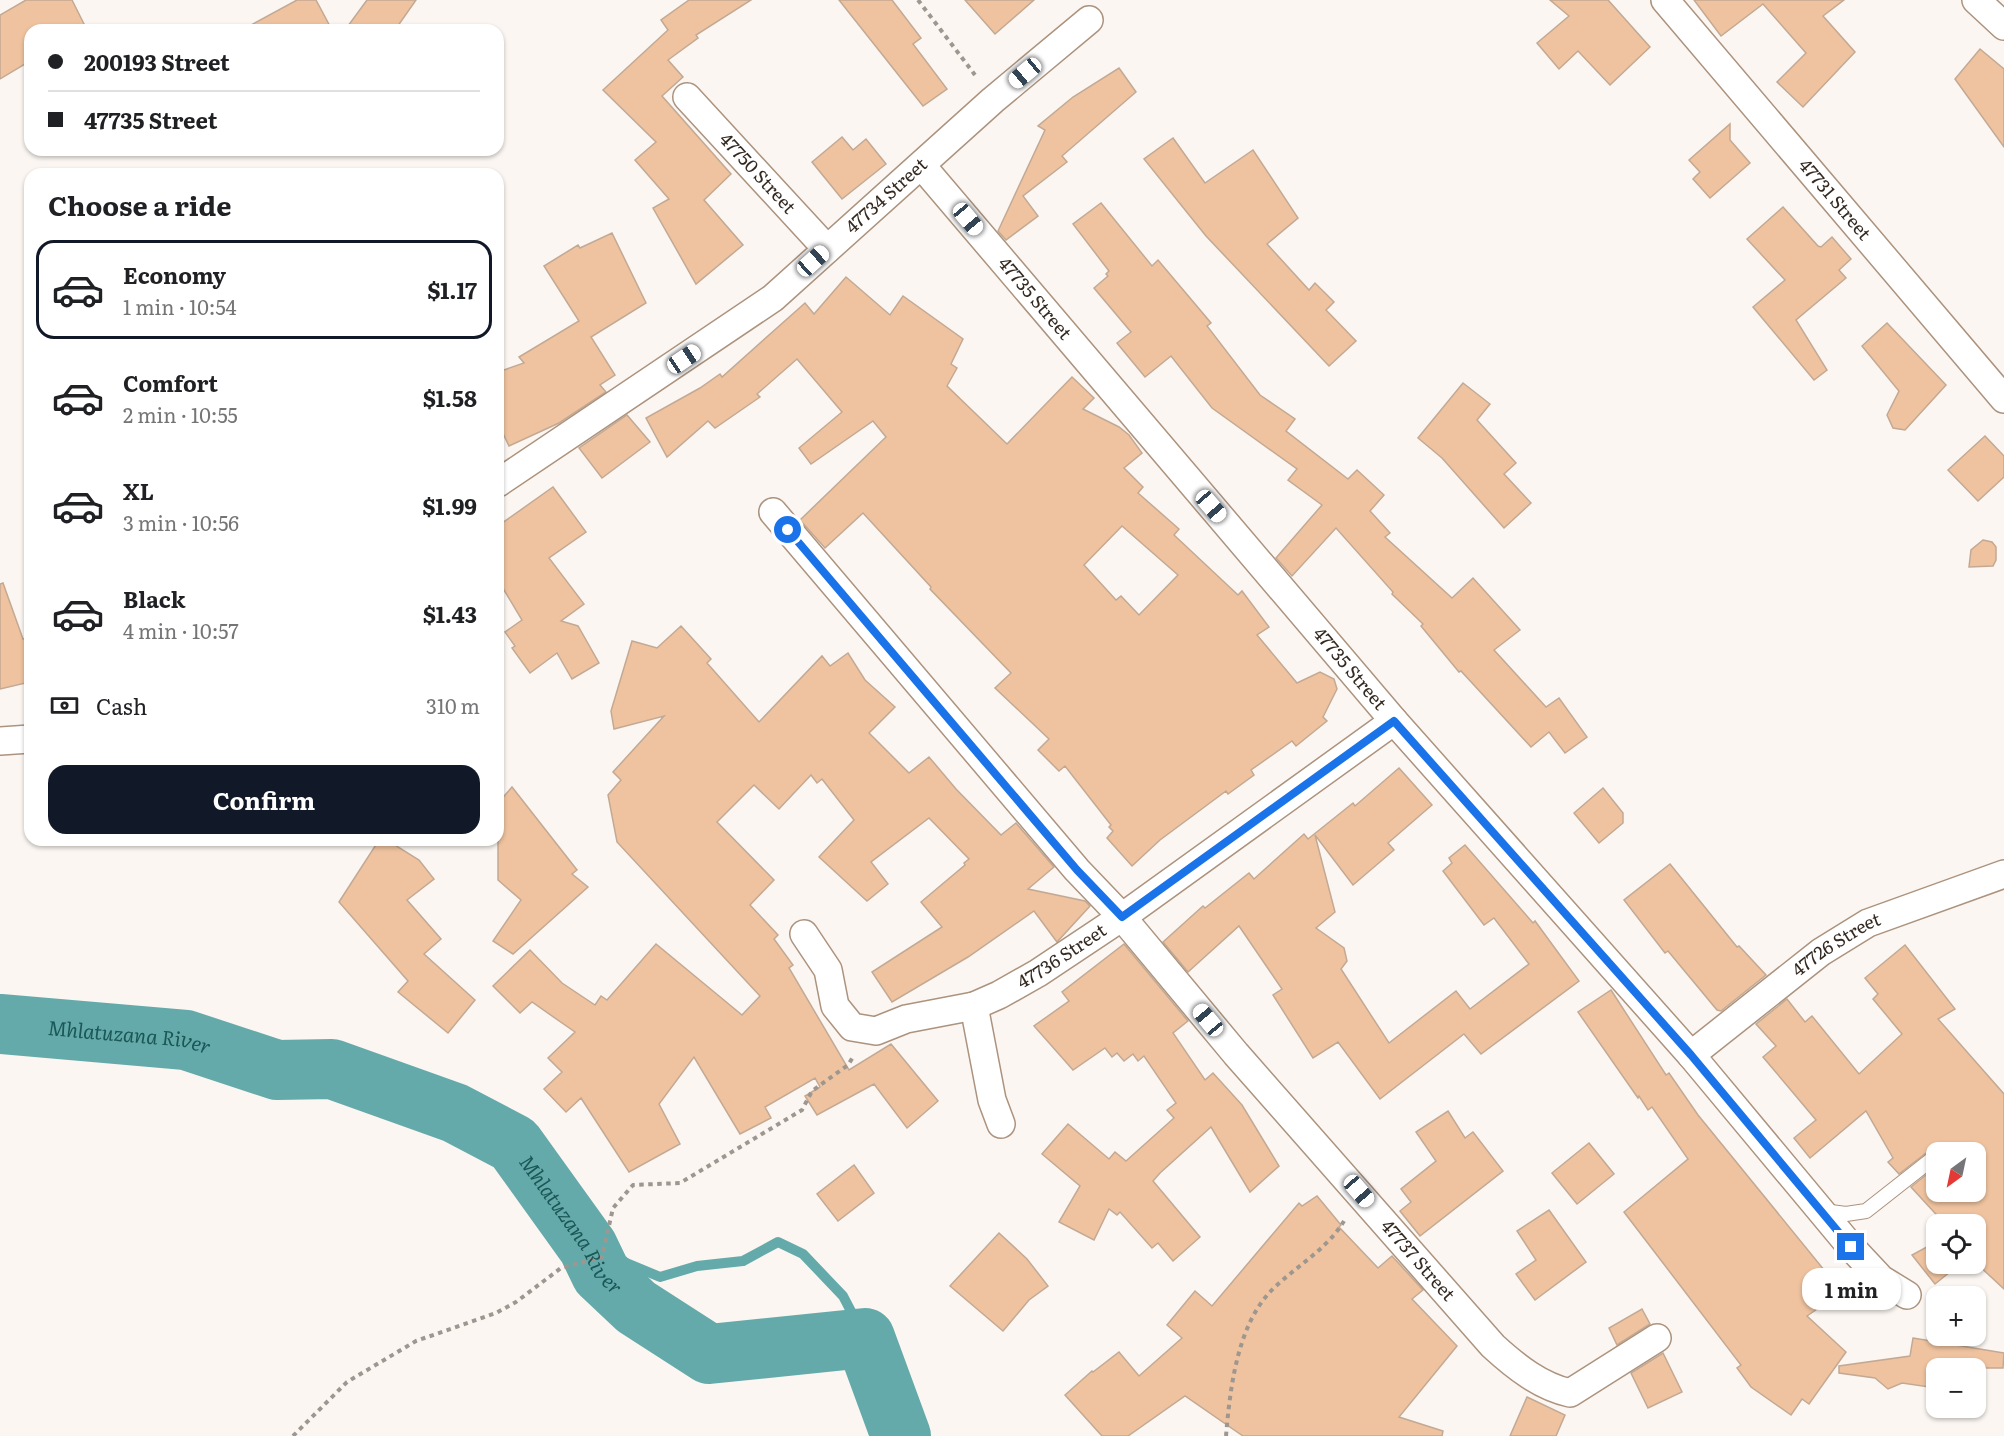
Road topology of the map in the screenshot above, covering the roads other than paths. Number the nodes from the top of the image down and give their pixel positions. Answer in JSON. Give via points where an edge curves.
{"nodes":[{"id":1,"x":1665,"y":0,"type":"edge"},
{"id":2,"x":1976,"y":0,"type":"edge"},
{"id":3,"x":1089,"y":20,"type":"dead end"},
{"id":4,"x":2004,"y":26,"type":"edge"},
{"id":5,"x":687,"y":97,"type":"dead end"},
{"id":6,"x":922,"y":166,"type":"junction"},
{"id":7,"x":827,"y":249,"type":"junction"},
{"id":8,"x":2004,"y":399,"type":"edge"},
{"id":9,"x":504,"y":479,"type":"edge"},
{"id":10,"x":773,"y":512,"type":"dead end"},
{"id":11,"x":1394,"y":721,"type":"junction"},
{"id":12,"x":24,"y":739,"type":"edge"},
{"id":13,"x":0,"y":741,"type":"edge"},
{"id":14,"x":2004,"y":874,"type":"edge"},
{"id":15,"x":1122,"y":917,"type":"junction"},
{"id":16,"x":804,"y":934,"type":"dead end"},
{"id":17,"x":974,"y":1006,"type":"junction"},
{"id":18,"x":1691,"y":1055,"type":"junction"},
{"id":19,"x":1001,"y":1124,"type":"dead end"},
{"id":20,"x":1926,"y":1164,"type":"edge"},
{"id":21,"x":1822,"y":1211,"type":"junction"},
{"id":22,"x":1907,"y":1295,"type":"dead end"},
{"id":23,"x":1657,"y":1338,"type":"dead end"}],
"edges":[{"from":1,"to":8,"type":"street","name":"47731 Street"},
{"from":2,"to":4,"type":"street"},
{"from":3,"to":6,"type":"street","name":"47734 Street"},
{"from":5,"to":7,"type":"street","name":"47750 Street"},
{"from":6,"to":7,"type":"street","name":"47734 Street"},
{"from":6,"to":11,"type":"street","name":"47735 Street"},
{"from":7,"to":9,"type":"street","name":"47734 Street","via":[[764,304]]},
{"from":10,"to":15,"type":"street","name":"47737 Street","via":[[1069,861]]},
{"from":11,"to":15,"type":"street","name":"47736 Street"},
{"from":11,"to":18,"type":"street","name":"47735 Street"},
{"from":12,"to":13,"type":"street"},
{"from":14,"to":18,"type":"street","name":"47726 Street","via":[[1868,923],[1821,952]]},
{"from":15,"to":17,"type":"street","name":"47736 Street","via":[[1038,973]]},
{"from":15,"to":23,"type":"street","name":"47737 Street","via":[[1236,1054],[1493,1347],[1520,1371],[1570,1393]]},
{"from":16,"to":17,"type":"street","name":"47736 Street","via":[[828,970],[835,1005],[852,1027],[876,1031],[906,1019]]},
{"from":17,"to":19,"type":"street","via":[[992,1100]]},
{"from":18,"to":21,"type":"street","name":"47735 Street"},
{"from":20,"to":21,"type":"lane","via":[[1866,1211]]},
{"from":21,"to":22,"type":"street","name":"47735 Street","via":[[1881,1279]]}]}
